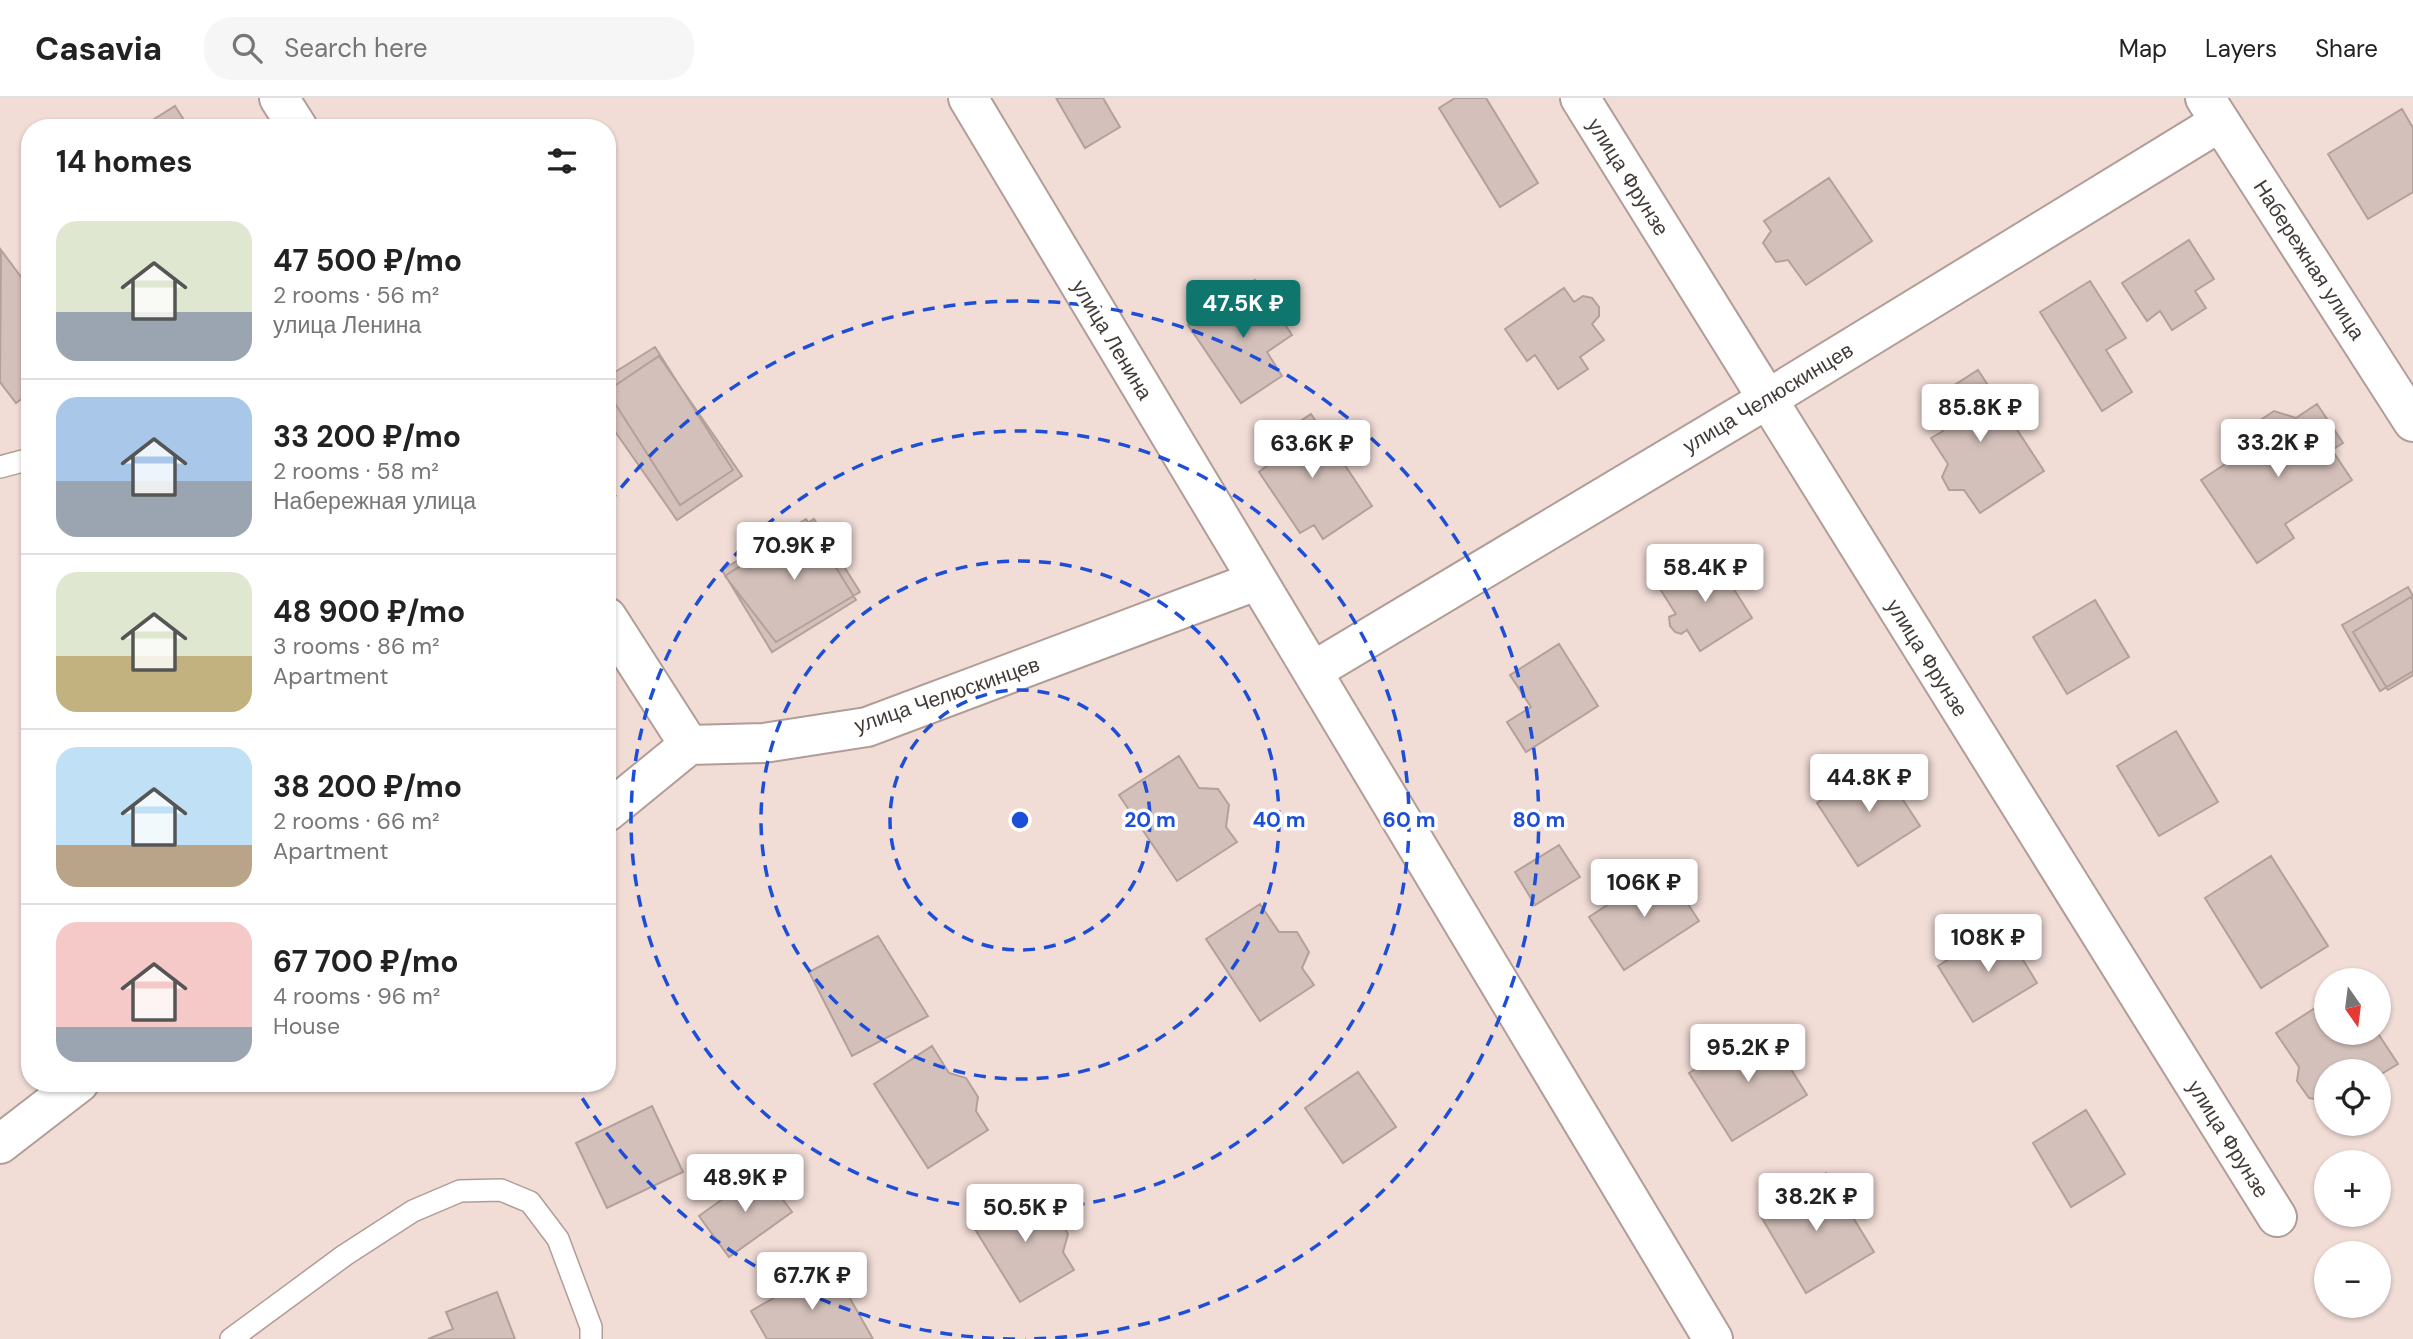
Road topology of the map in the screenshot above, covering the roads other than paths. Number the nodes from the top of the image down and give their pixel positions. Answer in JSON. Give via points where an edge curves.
{"nodes":[{"id":1,"x":279,"y":98,"type":"edge"},
{"id":2,"x":968,"y":98,"type":"edge"},
{"id":3,"x":1580,"y":98,"type":"edge"},
{"id":4,"x":2212,"y":110,"type":"edge"},
{"id":5,"x":292,"y":119,"type":"edge"},
{"id":6,"x":1766,"y":400,"type":"junction"},
{"id":7,"x":2413,"y":422,"type":"edge"},
{"id":8,"x":21,"y":461,"type":"edge"},
{"id":9,"x":0,"y":467,"type":"edge"},
{"id":10,"x":1256,"y":581,"type":"junction"},
{"id":11,"x":616,"y":631,"type":"edge"},
{"id":12,"x":1313,"y":671,"type":"junction"},
{"id":13,"x":689,"y":745,"type":"junction"},
{"id":14,"x":616,"y":805,"type":"edge"},
{"id":15,"x":67,"y":1092,"type":"edge"},
{"id":16,"x":0,"y":1144,"type":"edge"},
{"id":17,"x":2277,"y":1217,"type":"dead end"},
{"id":18,"x":231,"y":1339,"type":"edge"},
{"id":19,"x":591,"y":1339,"type":"edge"},
{"id":20,"x":1713,"y":1339,"type":"edge"}],
"edges":[{"from":1,"to":5,"type":"street"},
{"from":2,"to":10,"type":"street","name":"улица Ленина"},
{"from":3,"to":6,"type":"street","name":"улица Фрунзе"},
{"from":4,"to":6,"type":"street","name":"улица Челюскинцев"},
{"from":4,"to":7,"type":"street","name":"Набережная улица"},
{"from":6,"to":12,"type":"street","name":"улица Челюскинцев"},
{"from":6,"to":17,"type":"street","name":"улица Фрунзе"},
{"from":8,"to":9,"type":"lane"},
{"from":10,"to":12,"type":"street","name":"улица Ленина"},
{"from":10,"to":13,"type":"street","name":"улица Челюскинцев","via":[[867,727],[764,743]]},
{"from":11,"to":13,"type":"street"},
{"from":12,"to":20,"type":"street","name":"улица Ленина"},
{"from":13,"to":14,"type":"street"},
{"from":15,"to":16,"type":"street"},
{"from":18,"to":19,"type":"lane","via":[[413,1211],[460,1191],[501,1190],[530,1202],[558,1239],[591,1327]]}]}
